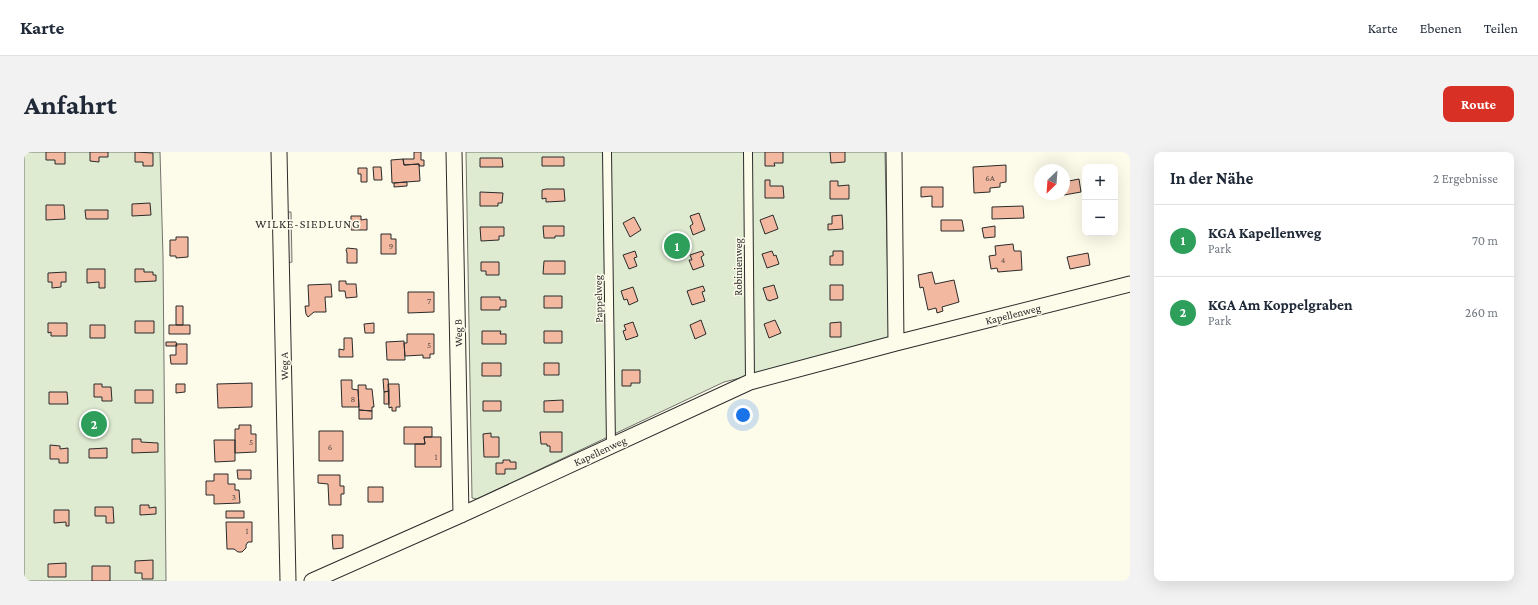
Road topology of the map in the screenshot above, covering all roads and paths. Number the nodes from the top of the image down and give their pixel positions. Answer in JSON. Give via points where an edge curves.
{"nodes":[{"id":1,"x":279,"y":152,"type":"edge"},
{"id":2,"x":454,"y":152,"type":"edge"},
{"id":3,"x":607,"y":152,"type":"edge"},
{"id":4,"x":748,"y":152,"type":"edge"},
{"id":5,"x":894,"y":152,"type":"edge"},
{"id":6,"x":1130,"y":284,"type":"edge"},
{"id":7,"x":896,"y":343,"type":"junction"},
{"id":8,"x":750,"y":382,"type":"junction"},
{"id":9,"x":611,"y":446,"type":"junction"},
{"id":10,"x":462,"y":515,"type":"junction"},
{"id":11,"x":288,"y":581,"type":"edge"},
{"id":12,"x":312,"y":581,"type":"edge"}],
"edges":[{"from":1,"to":11,"type":"street","name":"Weg A"},
{"from":2,"to":10,"type":"street","name":"Weg B"},
{"from":3,"to":9,"type":"lane","name":"Pappelweg"},
{"from":4,"to":8,"type":"lane","name":"Robinienweg"},
{"from":5,"to":7,"type":"street"},
{"from":6,"to":7,"type":"street","name":"Kapellenweg"},
{"from":7,"to":8,"type":"street","name":"Kapellenweg"},
{"from":8,"to":9,"type":"street","name":"Kapellenweg"},
{"from":9,"to":10,"type":"street","name":"Kapellenweg"},
{"from":10,"to":12,"type":"street","name":"Kapellenweg"}]}
